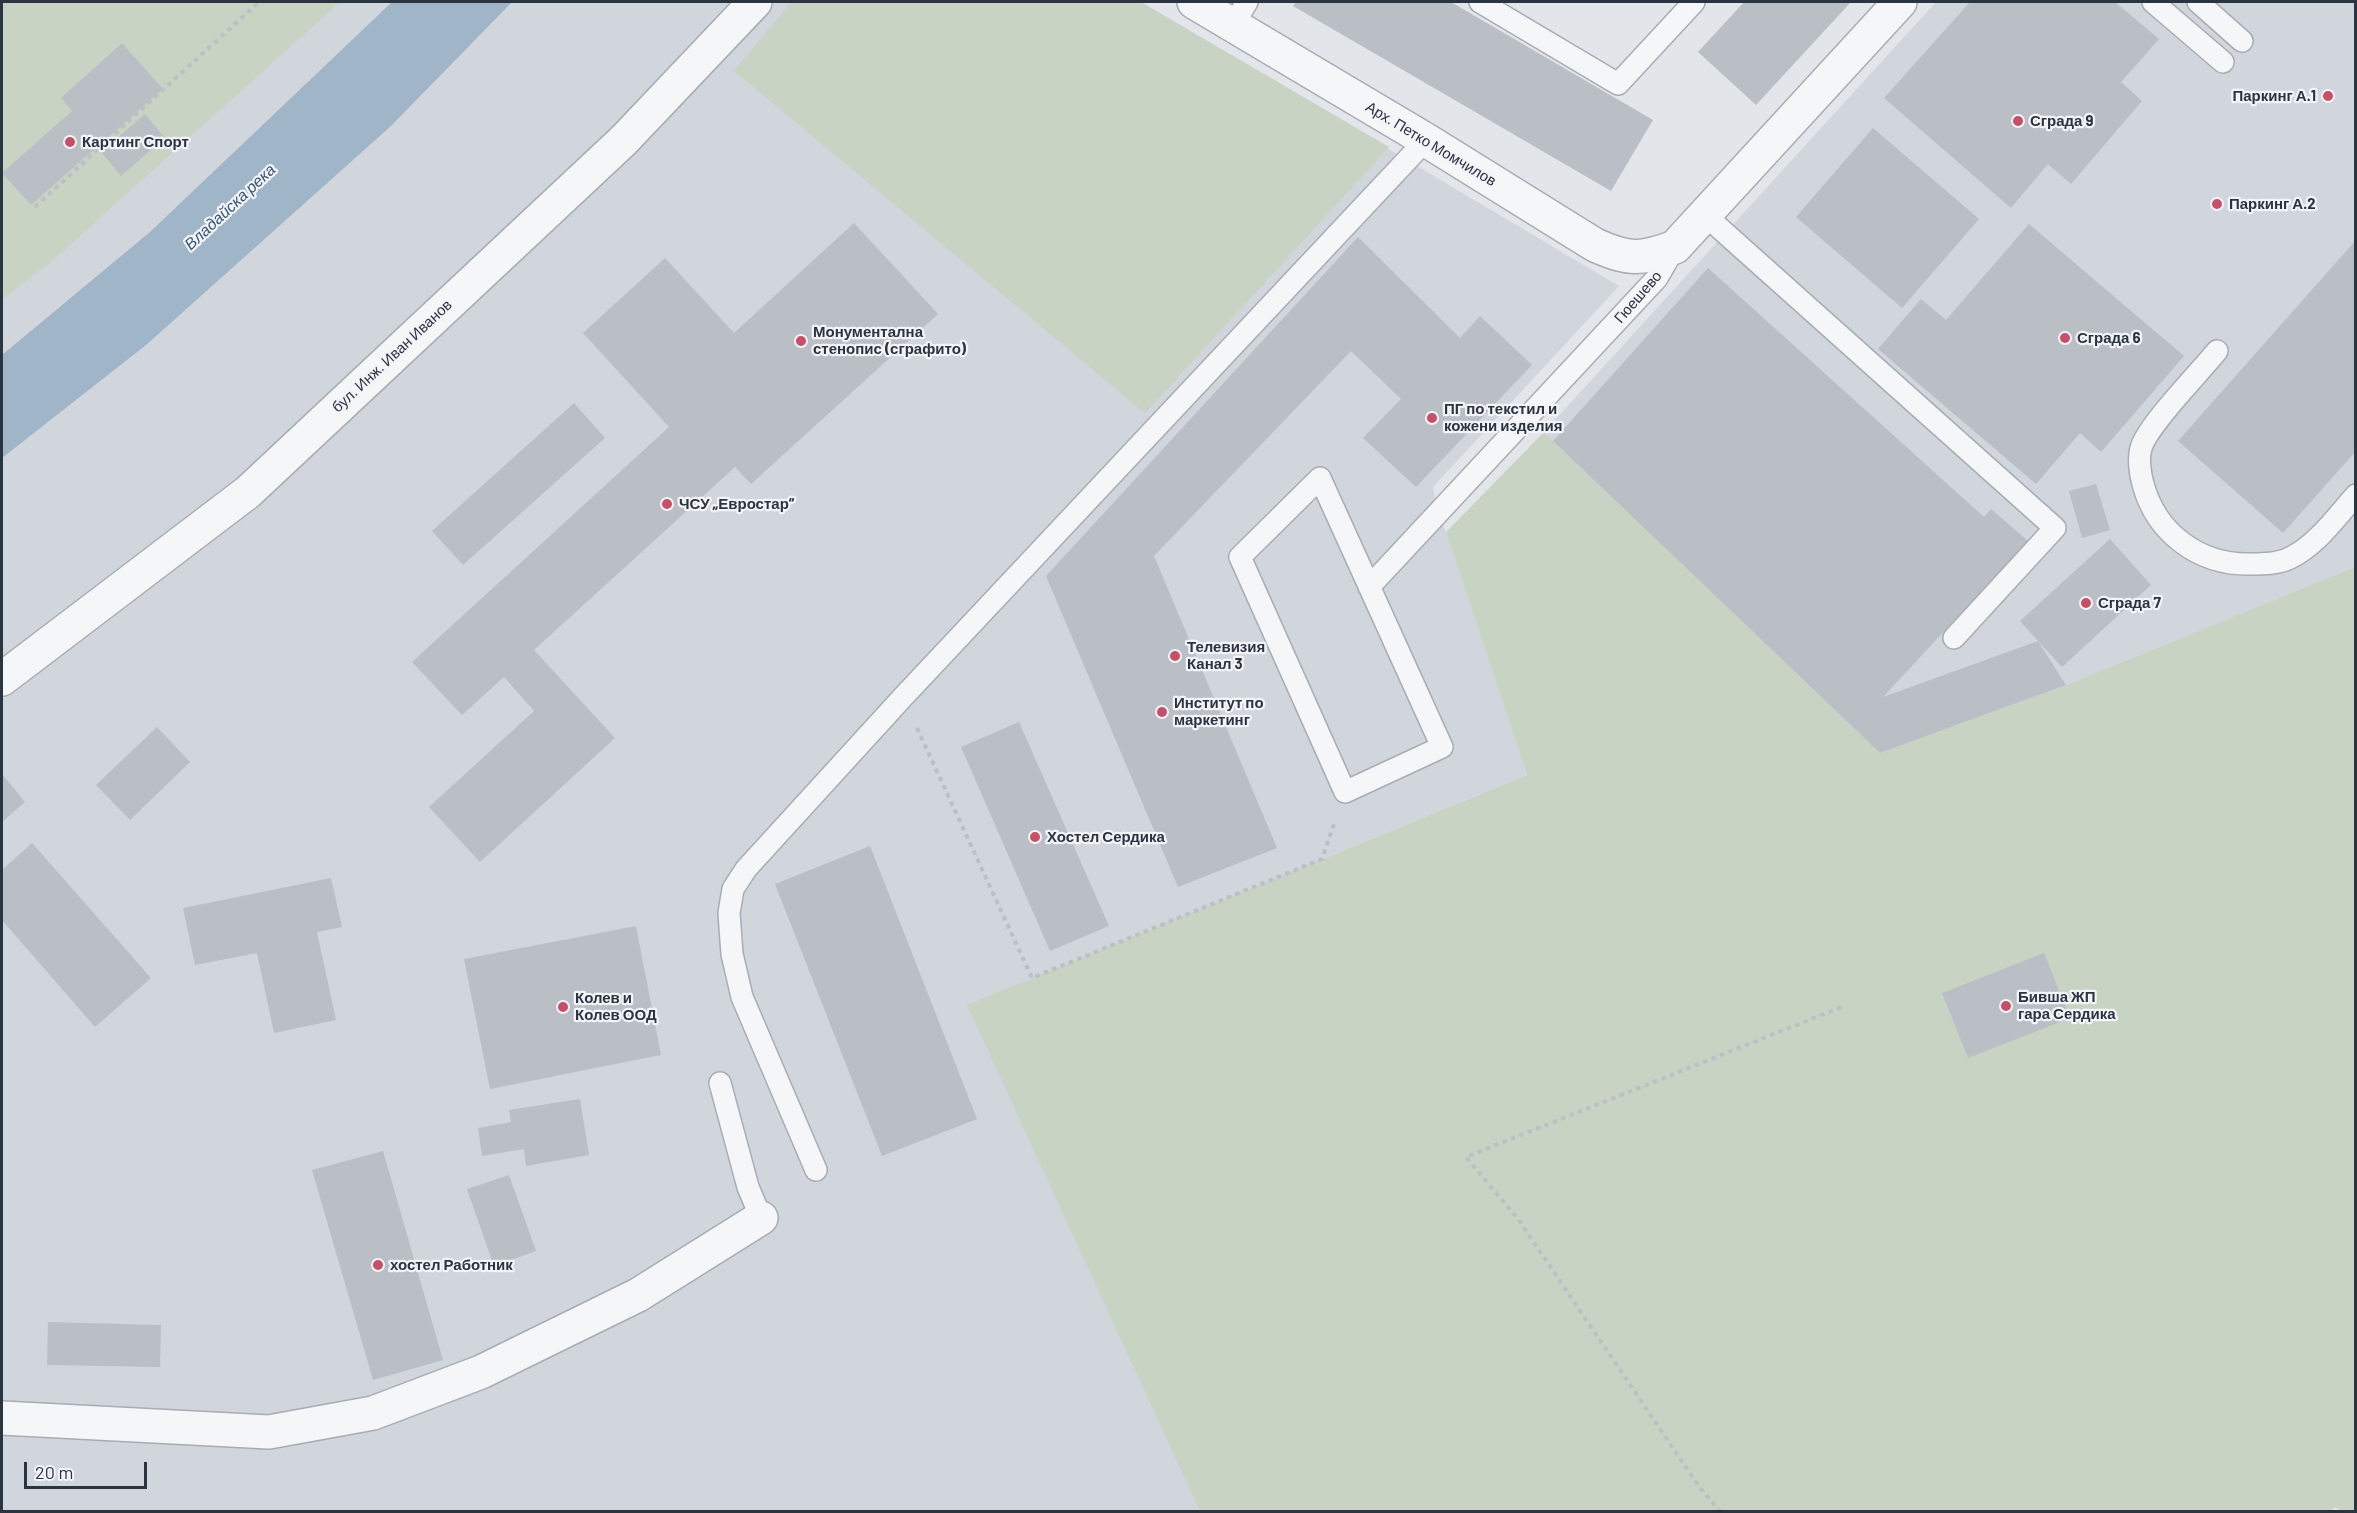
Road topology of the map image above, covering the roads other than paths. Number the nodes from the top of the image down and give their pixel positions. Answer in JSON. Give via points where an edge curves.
{"nodes":[{"id":1,"x":755,"y":2,"type":"edge"},
{"id":2,"x":1194,"y":2,"type":"edge"},
{"id":3,"x":1480,"y":2,"type":"edge"},
{"id":4,"x":1694,"y":2,"type":"edge"},
{"id":5,"x":1900,"y":2,"type":"edge"},
{"id":6,"x":2153,"y":2,"type":"edge"},
{"id":7,"x":2198,"y":2,"type":"edge"},
{"id":8,"x":1240,"y":13,"type":"edge"},
{"id":9,"x":2242,"y":40,"type":"dead end"},
{"id":10,"x":2223,"y":62,"type":"dead end"},
{"id":11,"x":1426,"y":140,"type":"junction"},
{"id":12,"x":1706,"y":216,"type":"junction"},
{"id":13,"x":1675,"y":247,"type":"junction"},
{"id":14,"x":2217,"y":351,"type":"dead end"},
{"id":15,"x":2355,"y":495,"type":"edge"},
{"id":16,"x":1369,"y":587,"type":"junction"},
{"id":17,"x":1954,"y":638,"type":"dead end"},
{"id":18,"x":2,"y":679,"type":"edge"},
{"id":19,"x":720,"y":1083,"type":"dead end"},
{"id":20,"x":816,"y":1170,"type":"dead end"},
{"id":21,"x":761,"y":1218,"type":"joint"},
{"id":22,"x":2,"y":1418,"type":"edge"}],
"edges":[{"from":1,"to":18,"type":"street","name":"бул. Инж. Иван Иванов","via":[[624,140],[248,492]]},
{"from":2,"to":8,"type":"street","name":"Арх. Петко Момчилов"},
{"from":3,"to":4,"type":"lane","via":[[1618,84]]},
{"from":5,"to":12,"type":"street","name":"Гюешево"},
{"from":6,"to":10,"type":"lane"},
{"from":7,"to":9,"type":"lane"},
{"from":8,"to":11,"type":"street","name":"Арх. Петко Момчилов"},
{"from":11,"to":13,"type":"street","name":"Арх. Петко Момчилов","via":[[1595,245],[1618,255],[1655,255]]},
{"from":11,"to":20,"type":"lane","via":[[903,697],[732,889],[732,954],[742,997]]},
{"from":12,"to":13,"type":"street","name":"Гюешево"},
{"from":12,"to":17,"type":"lane","via":[[2055,528]]},
{"from":13,"to":16,"type":"lane","name":"Гюешево","via":[[1657,278]]},
{"from":14,"to":15,"type":"lane","via":[[2154,425],[2141,448],[2140,474],[2147,498],[2180,543],[2207,558],[2234,564],[2265,564],[2289,558],[2311,544]]},
{"from":16,"to":16,"type":"lane","via":[[1442,747],[1345,792],[1240,557],[1320,478]]},
{"from":19,"to":21,"type":"lane","via":[[748,1187]]},
{"from":21,"to":22,"type":"street","via":[[638,1295],[481,1372],[373,1413],[269,1432]]}]}
